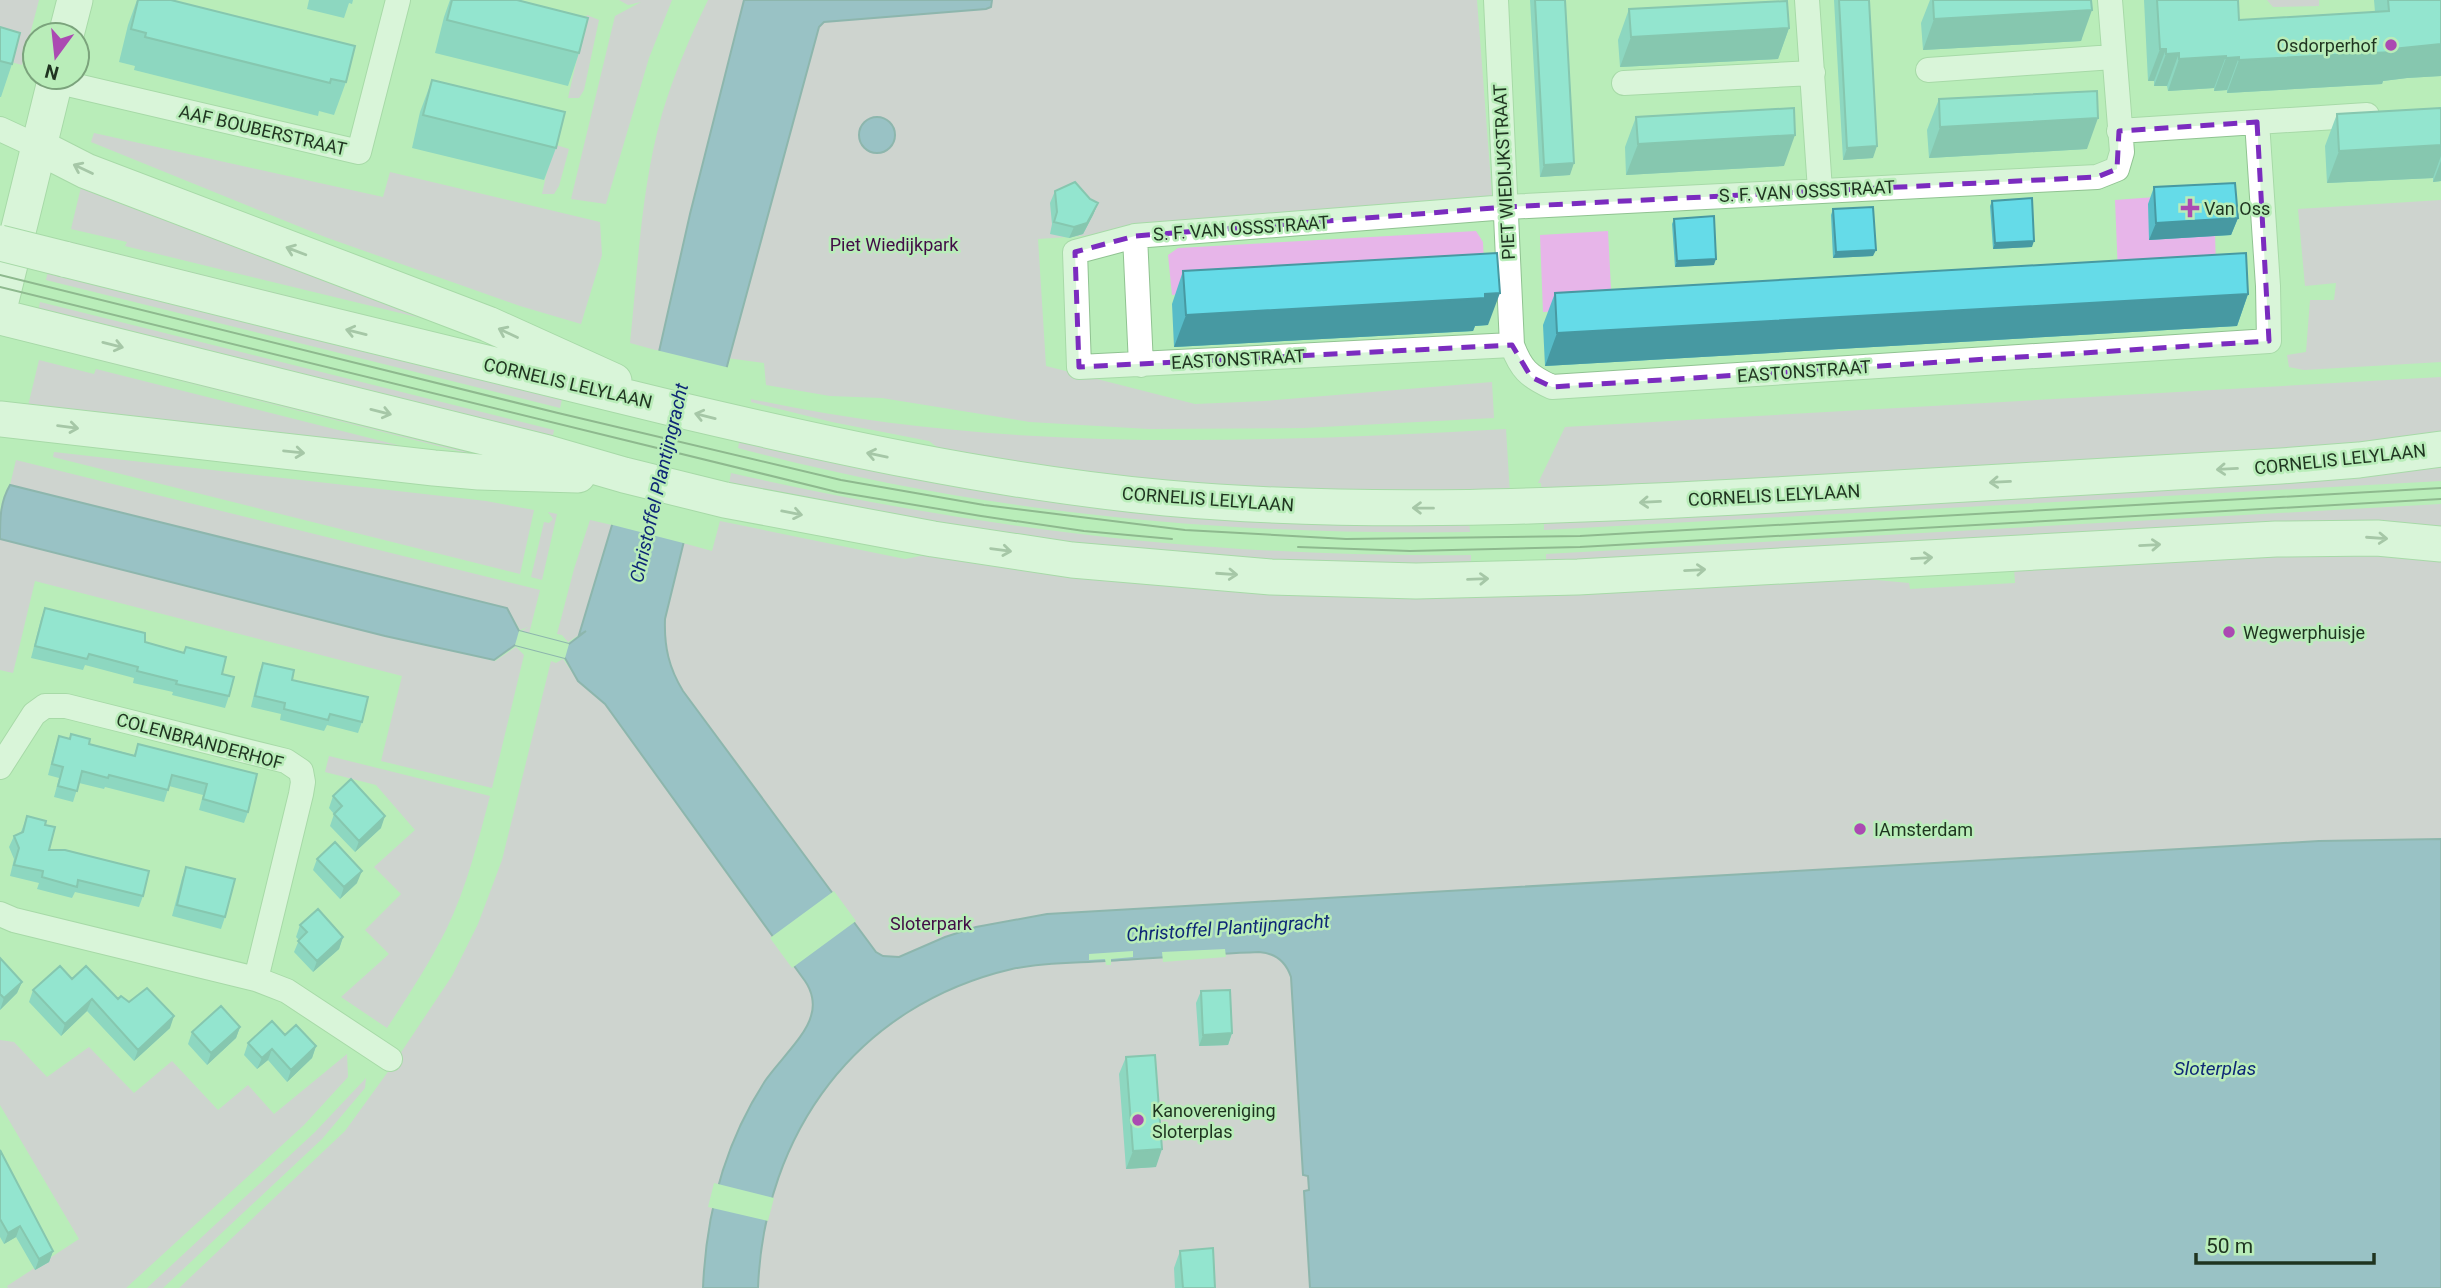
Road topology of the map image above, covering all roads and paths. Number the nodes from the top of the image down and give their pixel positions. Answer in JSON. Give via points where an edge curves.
{"nodes":[{"id":1,"x":75,"y":0,"type":"edge"},
{"id":2,"x":398,"y":0,"type":"edge"},
{"id":3,"x":1496,"y":0,"type":"edge"},
{"id":4,"x":1807,"y":0,"type":"edge"},
{"id":5,"x":2110,"y":0,"type":"edge"},
{"id":6,"x":70,"y":21,"type":"edge"},
{"id":7,"x":2113,"y":57,"type":"junction"},
{"id":8,"x":1928,"y":70,"type":"dead end"},
{"id":9,"x":1813,"y":73,"type":"junction"},
{"id":10,"x":1624,"y":83,"type":"dead end"},
{"id":11,"x":91,"y":87,"type":"edge"},
{"id":12,"x":53,"y":91,"type":"edge"},
{"id":13,"x":2389,"y":113,"type":"edge"},
{"id":14,"x":2257,"y":122,"type":"junction"},
{"id":15,"x":0,"y":129,"type":"edge"},
{"id":16,"x":2119,"y":131,"type":"junction"},
{"id":17,"x":39,"y":147,"type":"junction"},
{"id":18,"x":1820,"y":190,"type":"junction"},
{"id":19,"x":1507,"y":207,"type":"junction"},
{"id":20,"x":1135,"y":236,"type":"junction"},
{"id":21,"x":0,"y":243,"type":"edge"},
{"id":22,"x":3,"y":293,"type":"edge"},
{"id":23,"x":0,"y":317,"type":"edge"},
{"id":24,"x":1512,"y":345,"type":"junction"},
{"id":25,"x":1141,"y":365,"type":"junction"},
{"id":26,"x":568,"y":372,"type":"junction"},
{"id":27,"x":0,"y":419,"type":"edge"},
{"id":28,"x":2441,"y":449,"type":"edge"},
{"id":29,"x":545,"y":464,"type":"junction"},
{"id":30,"x":2441,"y":544,"type":"edge"},
{"id":31,"x":0,"y":766,"type":"edge"},
{"id":32,"x":0,"y":914,"type":"edge"},
{"id":33,"x":256,"y":979,"type":"junction"},
{"id":34,"x":390,"y":1059,"type":"dead end"}],
"edges":[{"from":1,"to":6,"type":"main road"},
{"from":2,"to":11,"type":"street","name":"AAF BOUBERSTRAAT","via":[[359,152]]},
{"from":3,"to":19,"type":"street","name":"PIET WIEDIJKSTRAAT"},
{"from":4,"to":9,"type":"street"},
{"from":5,"to":7,"type":"street"},
{"from":7,"to":8,"type":"street"},
{"from":7,"to":16,"type":"street"},
{"from":9,"to":10,"type":"street"},
{"from":9,"to":18,"type":"street"},
{"from":12,"to":17,"type":"main road"},
{"from":13,"to":14,"type":"street"},
{"from":14,"to":16,"type":"street"},
{"from":14,"to":24,"type":"street","name":"EASTONSTRAAT","via":[[2269,341],[1552,387],[1531,377]]},
{"from":15,"to":17,"type":"street"},
{"from":16,"to":18,"type":"street","name":"S. F. VAN OSSSTRAAT","via":[[2122,152],[2117,169],[2097,177]]},
{"from":17,"to":22,"type":"main road"},
{"from":26,"to":17,"type":"main road","one_way":true,"via":[[439,305],[86,171]]},
{"from":18,"to":19,"type":"street","name":"S. F. VAN OSSSTRAAT"},
{"from":19,"to":20,"type":"street","name":"S. F. VAN OSSSTRAAT"},
{"from":19,"to":24,"type":"street","name":"PIET WIEDIJKSTRAAT"},
{"from":20,"to":25,"type":"street"},
{"from":20,"to":25,"type":"street","name":"EASTONSTRAAT","via":[[1075,252],[1079,367]]},
{"from":26,"to":21,"type":"main road","name":"CORNELIS LELYLAAN","one_way":true,"bridge":true},
{"from":23,"to":29,"type":"main road","one_way":true},
{"from":24,"to":25,"type":"street","name":"EASTONSTRAAT"},
{"from":28,"to":26,"type":"main road","name":"CORNELIS LELYLAAN","one_way":true,"via":[[2281,466],[1608,504],[1420,508],[1247,503],[1076,488],[918,463],[667,407]]},
{"from":27,"to":29,"type":"main road","one_way":true,"via":[[434,468]]},
{"from":29,"to":30,"type":"main road","one_way":true,"via":[[624,475],[725,500],[933,539],[1072,560],[1343,580],[1578,576],[2288,538]]},
{"from":31,"to":33,"type":"street","name":"COLENBRANDERHOF","via":[[34,714],[45,706],[66,706],[286,761],[301,771],[301,794]]},
{"from":32,"to":33,"type":"street"},
{"from":33,"to":34,"type":"street","via":[[287,991]]}]}
